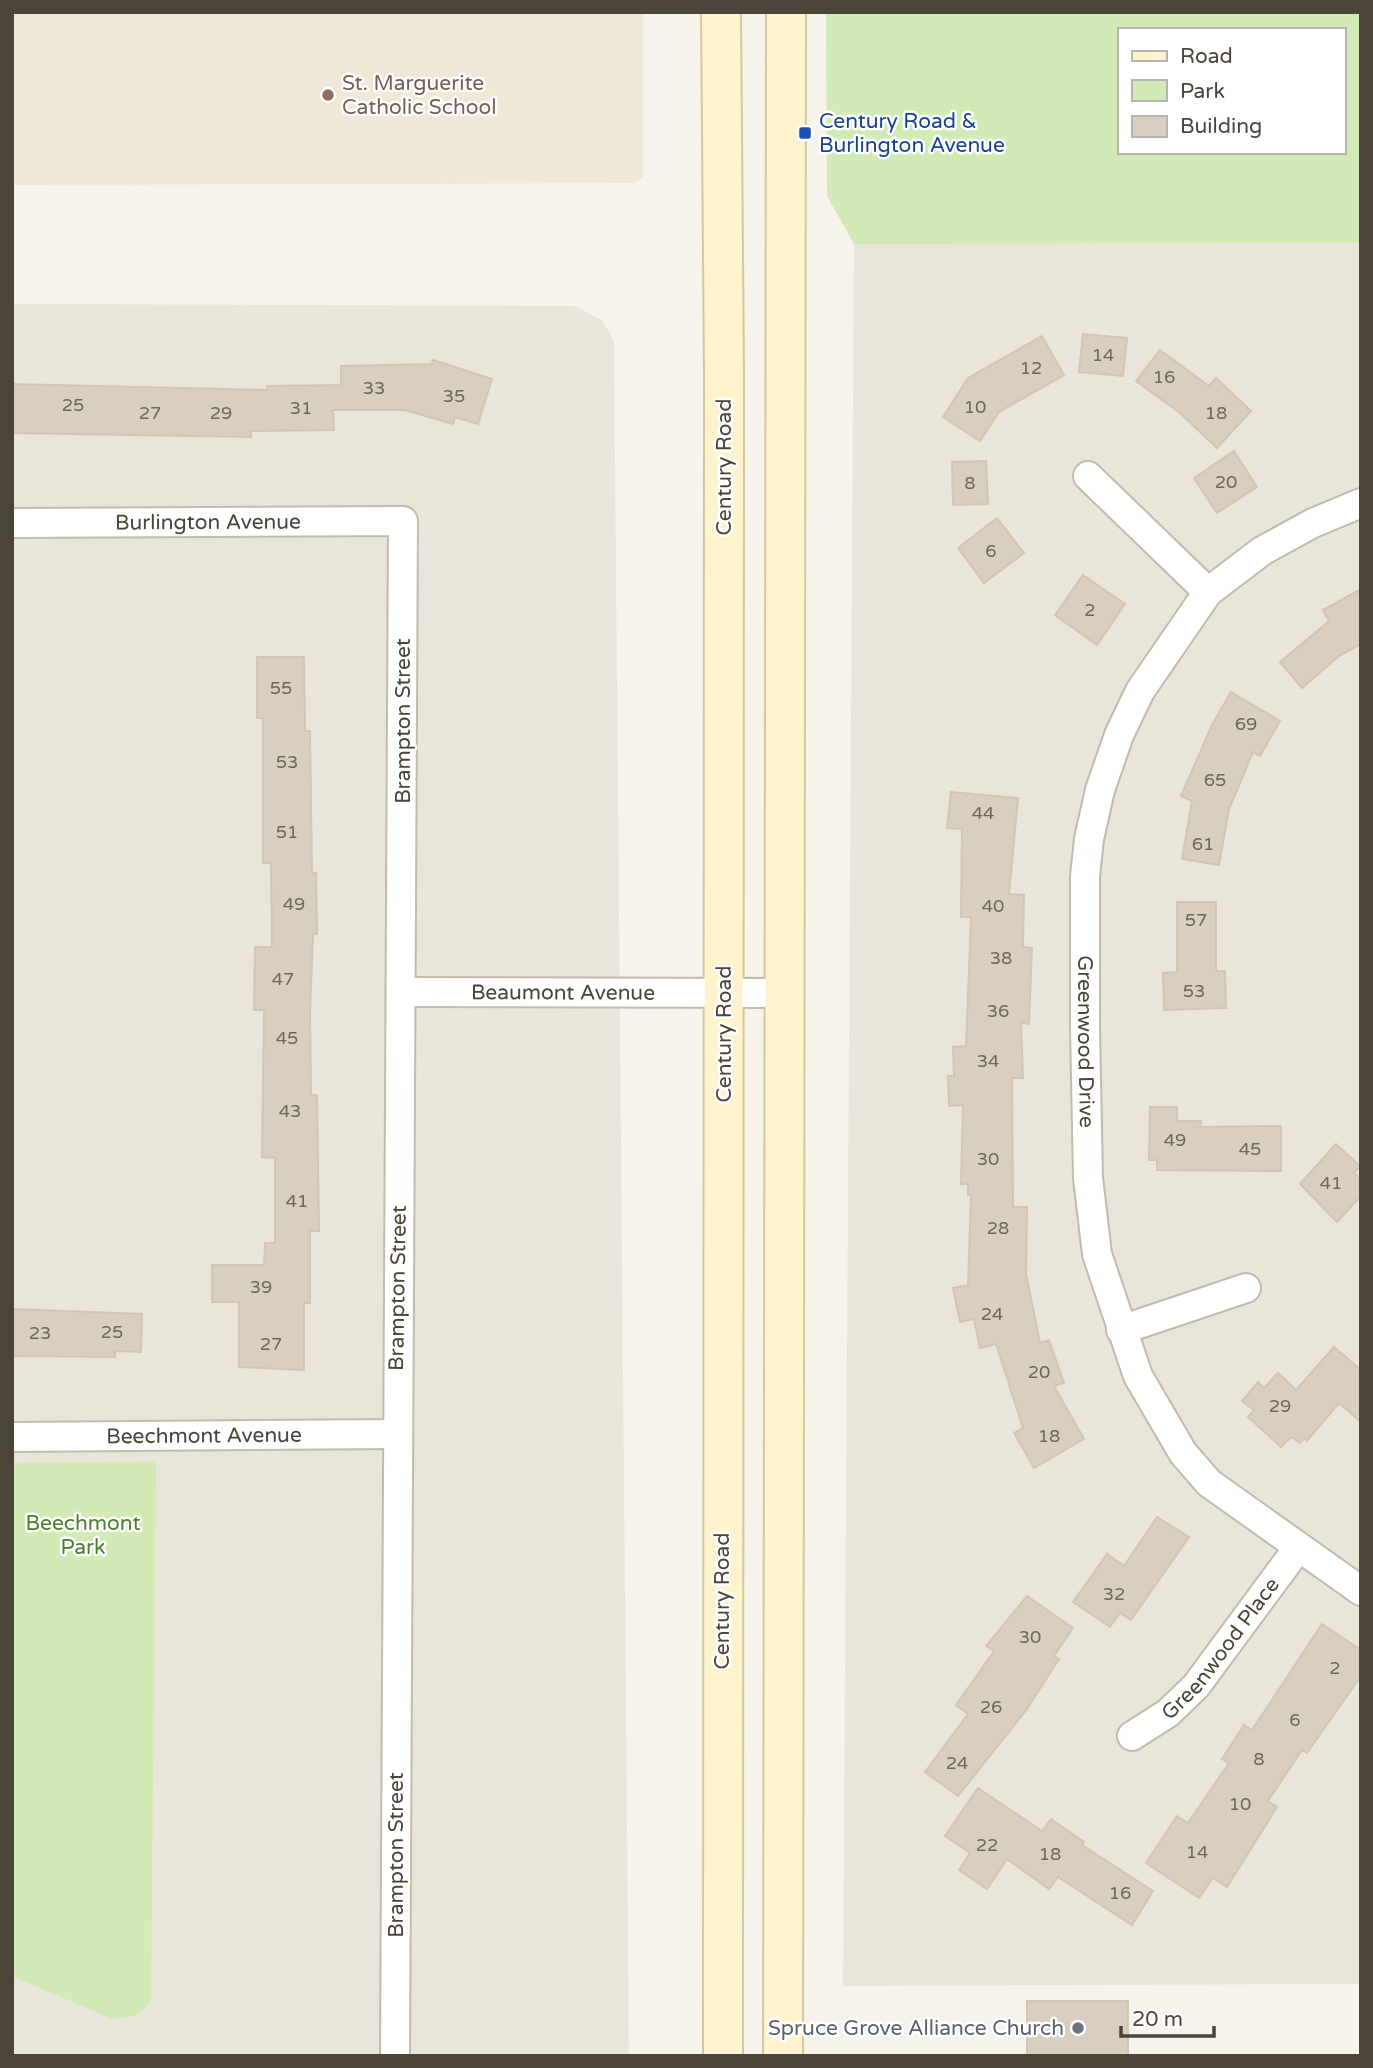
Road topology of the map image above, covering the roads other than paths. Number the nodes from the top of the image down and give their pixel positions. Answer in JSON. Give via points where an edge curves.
{"nodes":[{"id":1,"x":721,"y":12,"type":"edge"},
{"id":2,"x":786,"y":12,"type":"edge"},
{"id":3,"x":1088,"y":476,"type":"dead end"},
{"id":4,"x":1361,"y":503,"type":"edge"},
{"id":5,"x":403,"y":521,"type":"joint"},
{"id":6,"x":12,"y":523,"type":"edge"},
{"id":7,"x":1208,"y":592,"type":"junction"},
{"id":8,"x":402,"y":992,"type":"junction"},
{"id":9,"x":784,"y":993,"type":"junction"},
{"id":10,"x":724,"y":994,"type":"junction"},
{"id":11,"x":1246,"y":1288,"type":"dead end"},
{"id":12,"x":1121,"y":1330,"type":"junction"},
{"id":13,"x":397,"y":1433,"type":"junction"},
{"id":14,"x":12,"y":1437,"type":"edge"},
{"id":15,"x":1298,"y":1548,"type":"junction"},
{"id":16,"x":1361,"y":1591,"type":"edge"},
{"id":17,"x":1132,"y":1736,"type":"dead end"},
{"id":18,"x":395,"y":2056,"type":"edge"},
{"id":19,"x":723,"y":2056,"type":"edge"},
{"id":20,"x":783,"y":2056,"type":"edge"}],
"edges":[{"from":1,"to":10,"type":"main road","name":"Century Road"},
{"from":2,"to":9,"type":"main road"},
{"from":3,"to":7,"type":"street"},
{"from":4,"to":7,"type":"street","name":"Greenwood Drive","via":[[1262,551]]},
{"from":5,"to":6,"type":"street","name":"Burlington Avenue"},
{"from":5,"to":8,"type":"street","name":"Brampton Street"},
{"from":7,"to":12,"type":"street","name":"Greenwood Drive","via":[[1140,691],[1100,790],[1089,839],[1084,1029],[1089,1189],[1097,1254]]},
{"from":8,"to":10,"type":"street","name":"Beaumont Avenue"},
{"from":8,"to":13,"type":"street","name":"Brampton Street"},
{"from":9,"to":10,"type":"street","name":"Beaumont Avenue"},
{"from":9,"to":20,"type":"main road"},
{"from":10,"to":19,"type":"main road","name":"Century Road"},
{"from":11,"to":12,"type":"street"},
{"from":12,"to":15,"type":"street","name":"Greenwood Drive","via":[[1138,1376],[1183,1453],[1209,1483]]},
{"from":13,"to":14,"type":"street","name":"Beechmont Avenue"},
{"from":13,"to":18,"type":"street","name":"Brampton Street"},
{"from":15,"to":16,"type":"street","name":"Greenwood Drive"},
{"from":15,"to":17,"type":"street","name":"Greenwood Place","via":[[1196,1686],[1168,1713]]}]}
